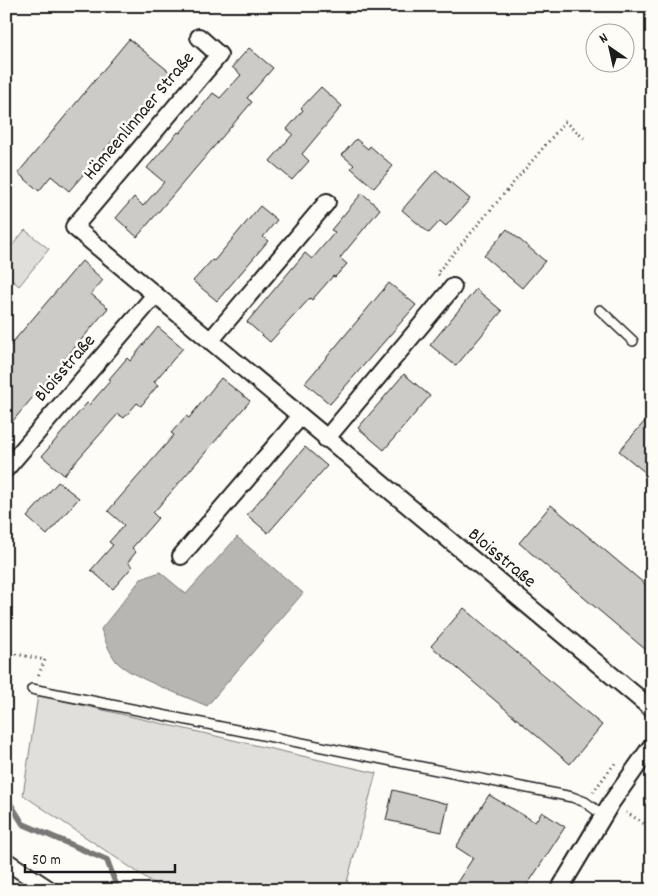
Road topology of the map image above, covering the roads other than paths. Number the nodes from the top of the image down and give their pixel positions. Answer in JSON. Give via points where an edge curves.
{"nodes":[{"id":1,"x":199,"y":37,"type":"dead end"},
{"id":2,"x":327,"y":202,"type":"dead end"},
{"id":3,"x":74,"y":226,"type":"joint"},
{"id":4,"x":453,"y":287,"type":"road end"},
{"id":5,"x":155,"y":295,"type":"junction"},
{"id":6,"x":600,"y":310,"type":"dead end"},
{"id":7,"x":633,"y":340,"type":"dead end"},
{"id":8,"x":210,"y":341,"type":"junction"},
{"id":9,"x":300,"y":417,"type":"junction"},
{"id":10,"x":326,"y":438,"type":"junction"},
{"id":11,"x":6,"y":469,"type":"edge"},
{"id":12,"x":181,"y":556,"type":"dead end"},
{"id":13,"x":32,"y":689,"type":"dead end"},
{"id":14,"x":652,"y":710,"type":"edge"},
{"id":15,"x":652,"y":745,"type":"edge"},
{"id":16,"x":607,"y":809,"type":"junction"},
{"id":17,"x":6,"y":861,"type":"edge"},
{"id":18,"x":50,"y":890,"type":"edge"},
{"id":19,"x":559,"y":890,"type":"edge"}],
"edges":[{"from":1,"to":3,"type":"street","name":"Hämeenlinnaer Straße","via":[[219,55]]},
{"from":2,"to":8,"type":"street"},
{"from":3,"to":5,"type":"street","name":"Bloisstraße"},
{"from":4,"to":10,"type":"street"},
{"from":5,"to":8,"type":"street","name":"Bloisstraße"},
{"from":5,"to":11,"type":"street","name":"Bloisstraße"},
{"from":6,"to":7,"type":"lane"},
{"from":8,"to":9,"type":"street","name":"Bloisstraße"},
{"from":9,"to":10,"type":"street","name":"Bloisstraße"},
{"from":9,"to":12,"type":"street"},
{"from":10,"to":14,"type":"street","name":"Bloisstraße"},
{"from":13,"to":16,"type":"lane","via":[[572,797]]},
{"from":15,"to":16,"type":"street"},
{"from":16,"to":19,"type":"street"},
{"from":17,"to":18,"type":"street"}]}
